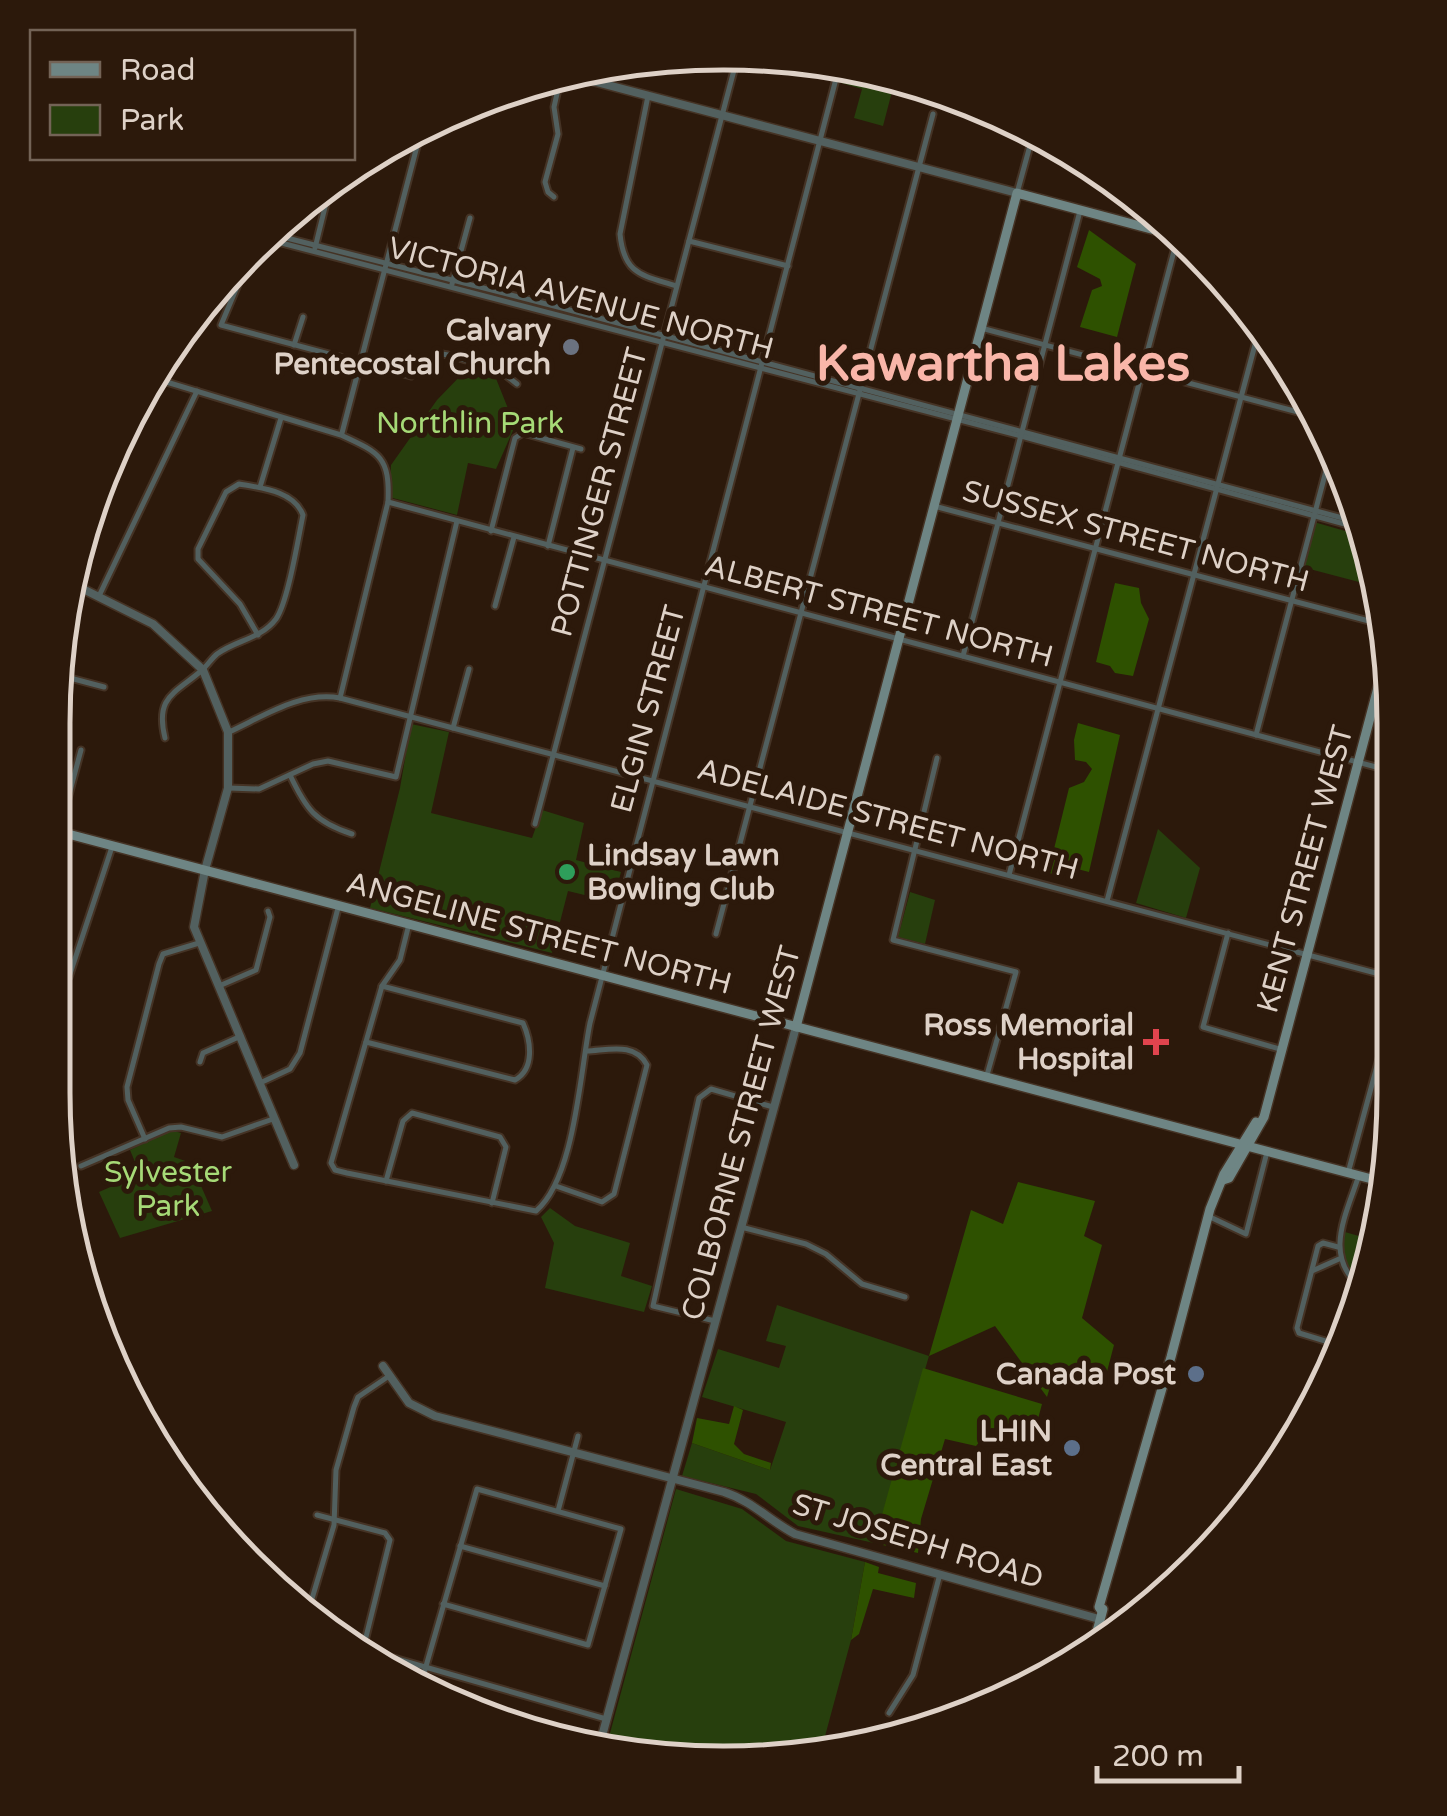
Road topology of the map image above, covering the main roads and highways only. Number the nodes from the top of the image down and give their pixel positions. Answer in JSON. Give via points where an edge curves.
{"nodes":[{"id":1,"x":1150,"y":229,"type":"edge"},
{"id":2,"x":1376,"y":695,"type":"edge"},
{"id":3,"x":70,"y":835,"type":"edge"},
{"id":4,"x":796,"y":1027,"type":"junction"},
{"id":5,"x":1246,"y":1146,"type":"junction"},
{"id":6,"x":1371,"y":1179,"type":"edge"},
{"id":7,"x":1099,"y":1619,"type":"junction"},
{"id":8,"x":1097,"y":1629,"type":"edge"},
{"id":9,"x":1091,"y":1633,"type":"edge"}],
"edges":[{"from":1,"to":4,"type":"main road","name":"COLBORNE STREET WEST","via":[[1017,193]]},
{"from":2,"to":5,"type":"main road","name":"KENT STREET WEST","via":[[1264,1117]]},
{"from":3,"to":4,"type":"main road","name":"ANGELINE STREET NORTH"},
{"from":4,"to":5,"type":"main road","name":"ANGELINE STREET NORTH"},
{"from":5,"to":6,"type":"main road","name":"ANGELINE STREET NORTH"},
{"from":5,"to":7,"type":"main road","name":"KENT STREET WEST","via":[[1208,1216]]},
{"from":7,"to":8,"type":"main road","name":"KENT STREET WEST"},
{"from":7,"to":9,"type":"main road","name":"KENT STREET WEST"}]}
